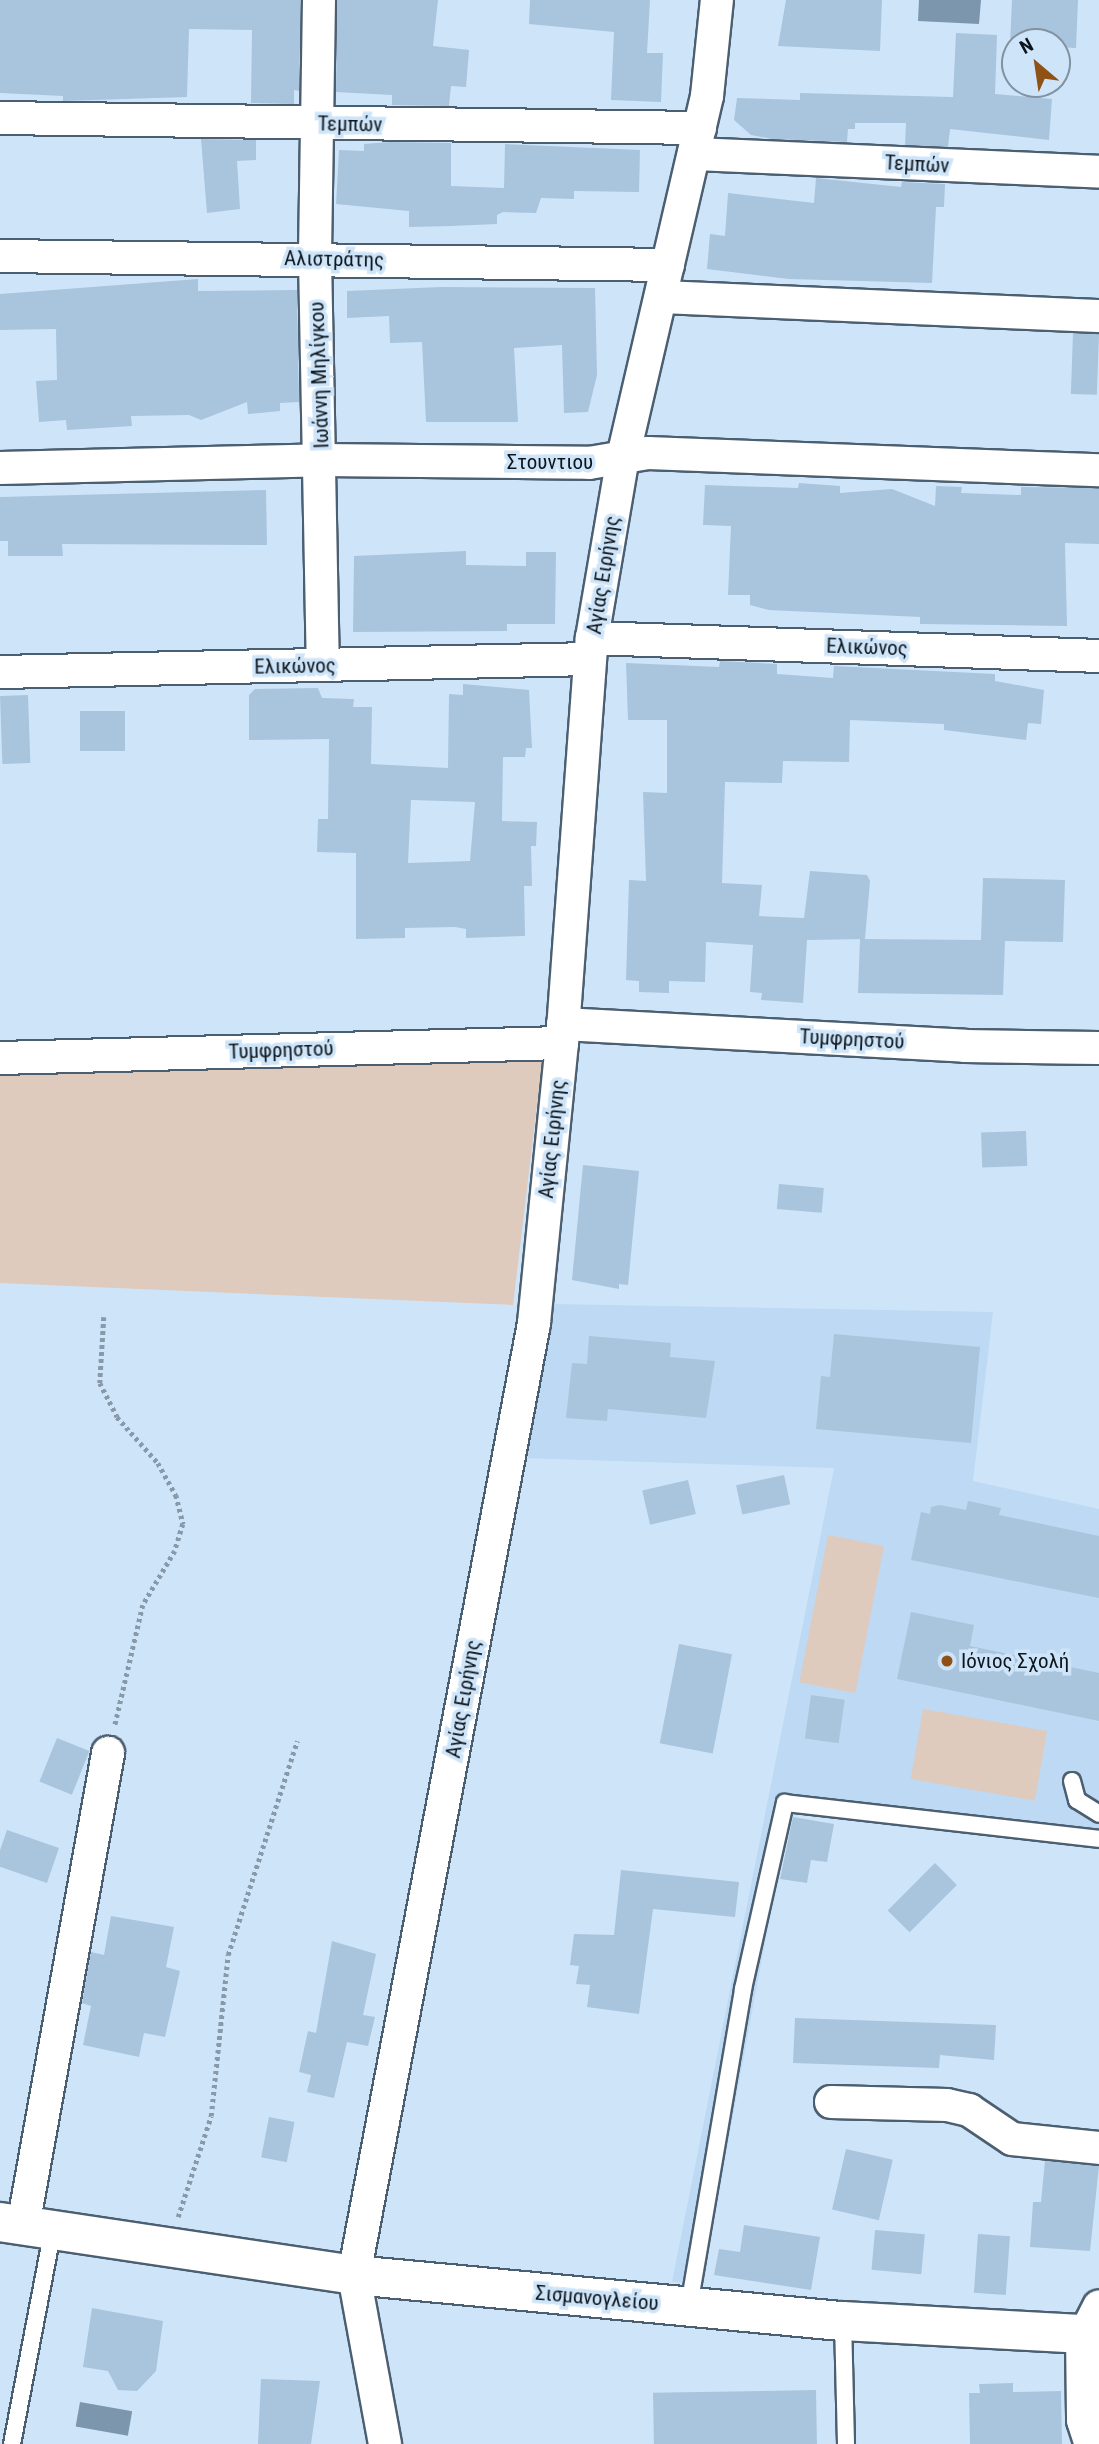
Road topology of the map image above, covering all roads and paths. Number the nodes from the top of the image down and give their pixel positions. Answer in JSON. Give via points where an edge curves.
{"nodes":[{"id":1,"x":319,"y":0,"type":"edge"},
{"id":2,"x":718,"y":0,"type":"edge"},
{"id":3,"x":0,"y":118,"type":"edge"},
{"id":4,"x":316,"y":124,"type":"junction"},
{"id":5,"x":697,"y":141,"type":"junction"},
{"id":6,"x":1099,"y":172,"type":"edge"},
{"id":7,"x":0,"y":256,"type":"edge"},
{"id":8,"x":315,"y":258,"type":"junction"},
{"id":9,"x":668,"y":265,"type":"junction"},
{"id":10,"x":661,"y":297,"type":"junction"},
{"id":11,"x":1099,"y":316,"type":"edge"},
{"id":12,"x":623,"y":457,"type":"junction"},
{"id":13,"x":322,"y":460,"type":"junction"},
{"id":14,"x":0,"y":468,"type":"edge"},
{"id":15,"x":1099,"y":470,"type":"edge"},
{"id":16,"x":591,"y":649,"type":"junction"},
{"id":17,"x":1099,"y":656,"type":"edge"},
{"id":18,"x":323,"y":665,"type":"junction"},
{"id":19,"x":0,"y":672,"type":"edge"},
{"id":20,"x":563,"y":1033,"type":"junction"},
{"id":21,"x":1099,"y":1048,"type":"edge"},
{"id":22,"x":0,"y":1058,"type":"edge"},
{"id":23,"x":104,"y":1317,"type":"dead end"},
{"id":24,"x":297,"y":1741,"type":"dead end"},
{"id":25,"x":108,"y":1754,"type":"joint"},
{"id":26,"x":1072,"y":1781,"type":"dead end"},
{"id":27,"x":1099,"y":1814,"type":"edge"},
{"id":28,"x":1099,"y":1839,"type":"edge"},
{"id":29,"x":831,"y":2102,"type":"dead end"},
{"id":30,"x":1099,"y":2148,"type":"edge"},
{"id":31,"x":25,"y":2226,"type":"edge"},
{"id":32,"x":168,"y":2248,"type":"junction"},
{"id":33,"x":354,"y":2275,"type":"junction"},
{"id":34,"x":689,"y":2306,"type":"junction"},
{"id":35,"x":1095,"y":2317,"type":"edge"},
{"id":36,"x":843,"y":2321,"type":"junction"},
{"id":37,"x":12,"y":2444,"type":"edge"},
{"id":38,"x":385,"y":2444,"type":"edge"},
{"id":39,"x":846,"y":2444,"type":"edge"},
{"id":40,"x":1094,"y":2444,"type":"edge"}],
"edges":[{"from":1,"to":4,"type":"street","name":"Ιωάννη Μηλίγκου"},
{"from":2,"to":5,"type":"street","name":"Αγίας Ειρήνης"},
{"from":3,"to":4,"type":"street","name":"Τεμπών"},
{"from":4,"to":5,"type":"street","name":"Τεμπών"},
{"from":4,"to":8,"type":"street","name":"Ιωάννη Μηλίγκου"},
{"from":5,"to":6,"type":"street","name":"Τεμπών"},
{"from":5,"to":9,"type":"street","name":"Αγίας Ειρήνης"},
{"from":7,"to":8,"type":"street","name":"Αλιστράτης"},
{"from":8,"to":9,"type":"street","name":"Αλιστράτης"},
{"from":8,"to":13,"type":"street","name":"Ιωάννη Μηλίγκου"},
{"from":9,"to":10,"type":"street","name":"Αγίας Ειρήνης"},
{"from":10,"to":11,"type":"street"},
{"from":10,"to":12,"type":"street","name":"Αγίας Ειρήνης"},
{"from":12,"to":13,"type":"street","name":"Στουντιου","via":[[589,463]]},
{"from":12,"to":15,"type":"street","name":"Στουντιου","via":[[689,454]]},
{"from":12,"to":16,"type":"street","name":"Αγίας Ειρήνης"},
{"from":13,"to":14,"type":"street","name":"Στουντιου"},
{"from":13,"to":18,"type":"street","name":"Ιωάννη Μηλίγκου"},
{"from":16,"to":17,"type":"street","name":"Ελικώνος"},
{"from":16,"to":18,"type":"street","name":"Ελικώνος"},
{"from":16,"to":20,"type":"street","name":"Αγίας Ειρήνης"},
{"from":18,"to":19,"type":"street","name":"Ελικώνος"},
{"from":20,"to":21,"type":"street","name":"Τυμφρηστού"},
{"from":20,"to":22,"type":"street","name":"Τυμφρηστού"},
{"from":20,"to":33,"type":"street","name":"Αγίας Ειρήνης","via":[[534,1323]]},
{"from":23,"to":25,"type":"path","via":[[100,1383],[117,1418],[158,1463],[176,1495],[183,1524],[175,1551],[143,1605]]},
{"from":24,"to":32,"type":"path","via":[[228,1955],[211,2116]]},
{"from":25,"to":31,"type":"street"},
{"from":26,"to":27,"type":"lane","via":[[1077,1800]]},
{"from":28,"to":34,"type":"lane","via":[[785,1803],[743,1989]]},
{"from":29,"to":30,"type":"street","via":[[947,2105],[969,2110],[1012,2139]]},
{"from":31,"to":32,"type":"street","name":"Σισμανογλείου"},
{"from":31,"to":37,"type":"lane"},
{"from":32,"to":33,"type":"street","name":"Σισμανογλείου"},
{"from":33,"to":34,"type":"street","name":"Σισμανογλείου"},
{"from":33,"to":38,"type":"street"},
{"from":34,"to":36,"type":"street","name":"Σισμανογλείου"},
{"from":35,"to":36,"type":"street","name":"Σισμανογλείου"},
{"from":35,"to":40,"type":"street","name":"Σισμανογλείου","via":[[1086,2420]]},
{"from":36,"to":39,"type":"lane"}]}
